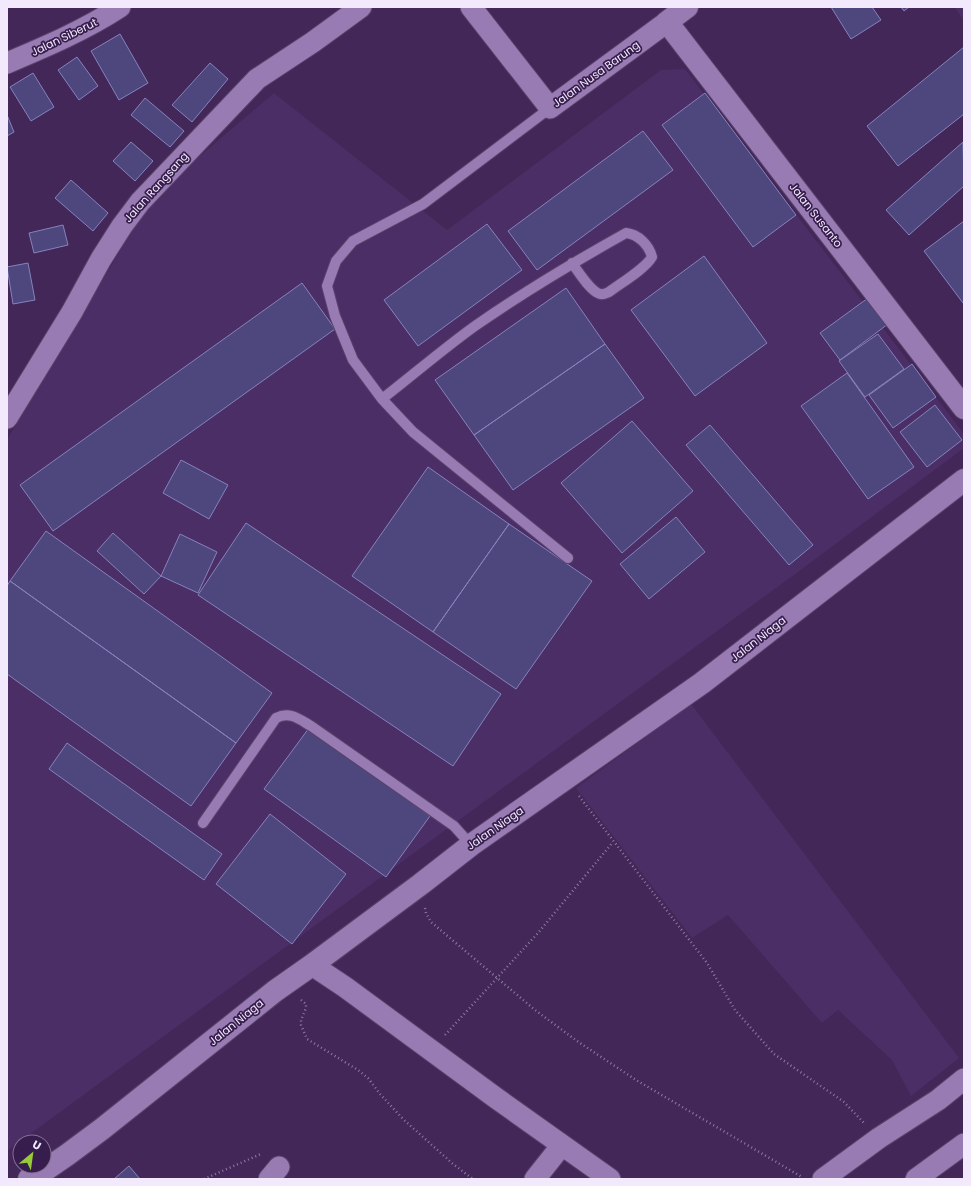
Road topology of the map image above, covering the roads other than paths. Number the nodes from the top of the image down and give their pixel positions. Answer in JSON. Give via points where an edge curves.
{"nodes":[{"id":1,"x":120,"y":7,"type":"edge"},
{"id":2,"x":361,"y":7,"type":"edge"},
{"id":3,"x":471,"y":7,"type":"edge"},
{"id":4,"x":687,"y":7,"type":"edge"},
{"id":5,"x":667,"y":22,"type":"junction"},
{"id":6,"x":7,"y":63,"type":"edge"},
{"id":7,"x":550,"y":108,"type":"junction"},
{"id":8,"x":572,"y":263,"type":"junction"},
{"id":9,"x":382,"y":399,"type":"junction"},
{"id":10,"x":964,"y":408,"type":"edge"},
{"id":11,"x":7,"y":418,"type":"edge"},
{"id":12,"x":964,"y":480,"type":"edge"},
{"id":13,"x":568,"y":558,"type":"dead end"},
{"id":14,"x":203,"y":822,"type":"dead end"},
{"id":15,"x":471,"y":845,"type":"junction"},
{"id":16,"x":312,"y":965,"type":"junction"},
{"id":17,"x":964,"y":1079,"type":"edge"},
{"id":18,"x":964,"y":1144,"type":"edge"},
{"id":19,"x":562,"y":1145,"type":"junction"},
{"id":20,"x":34,"y":1178,"type":"edge"},
{"id":21,"x":535,"y":1179,"type":"edge"},
{"id":22,"x":610,"y":1179,"type":"edge"},
{"id":23,"x":823,"y":1179,"type":"edge"},
{"id":24,"x":916,"y":1179,"type":"edge"}],
"edges":[{"from":1,"to":6,"type":"street","name":"Jalan Siberut","via":[[87,26]]},
{"from":2,"to":11,"type":"street","name":"Jalan Rangsang","via":[[257,78],[140,202],[101,259],[72,312]]},
{"from":3,"to":7,"type":"street","name":"Jalan Nusa Barung"},
{"from":4,"to":5,"type":"street"},
{"from":5,"to":7,"type":"street","name":"Jalan Nusa Barung"},
{"from":5,"to":10,"type":"street","name":"Jalan Susanto"},
{"from":7,"to":9,"type":"lane","via":[[423,204],[353,241],[336,262],[327,286],[335,316],[353,360]]},
{"from":8,"to":8,"type":"lane","via":[[626,234],[632,234],[642,240],[652,257],[644,266],[605,294],[594,291]]},
{"from":8,"to":9,"type":"lane","via":[[474,327]]},
{"from":9,"to":13,"type":"lane","via":[[413,432]]},
{"from":12,"to":15,"type":"street","name":"Jalan Niaga","via":[[702,683]]},
{"from":14,"to":15,"type":"lane","via":[[276,718],[287,714],[312,726],[454,826]]},
{"from":15,"to":16,"type":"street","name":"Jalan Niaga"},
{"from":16,"to":19,"type":"street"},
{"from":16,"to":20,"type":"street","name":"Jalan Niaga","via":[[275,991],[102,1129]]},
{"from":17,"to":23,"type":"street","via":[[938,1100],[879,1138]]},
{"from":18,"to":24,"type":"street"},
{"from":19,"to":21,"type":"street"},
{"from":19,"to":22,"type":"street"}]}
